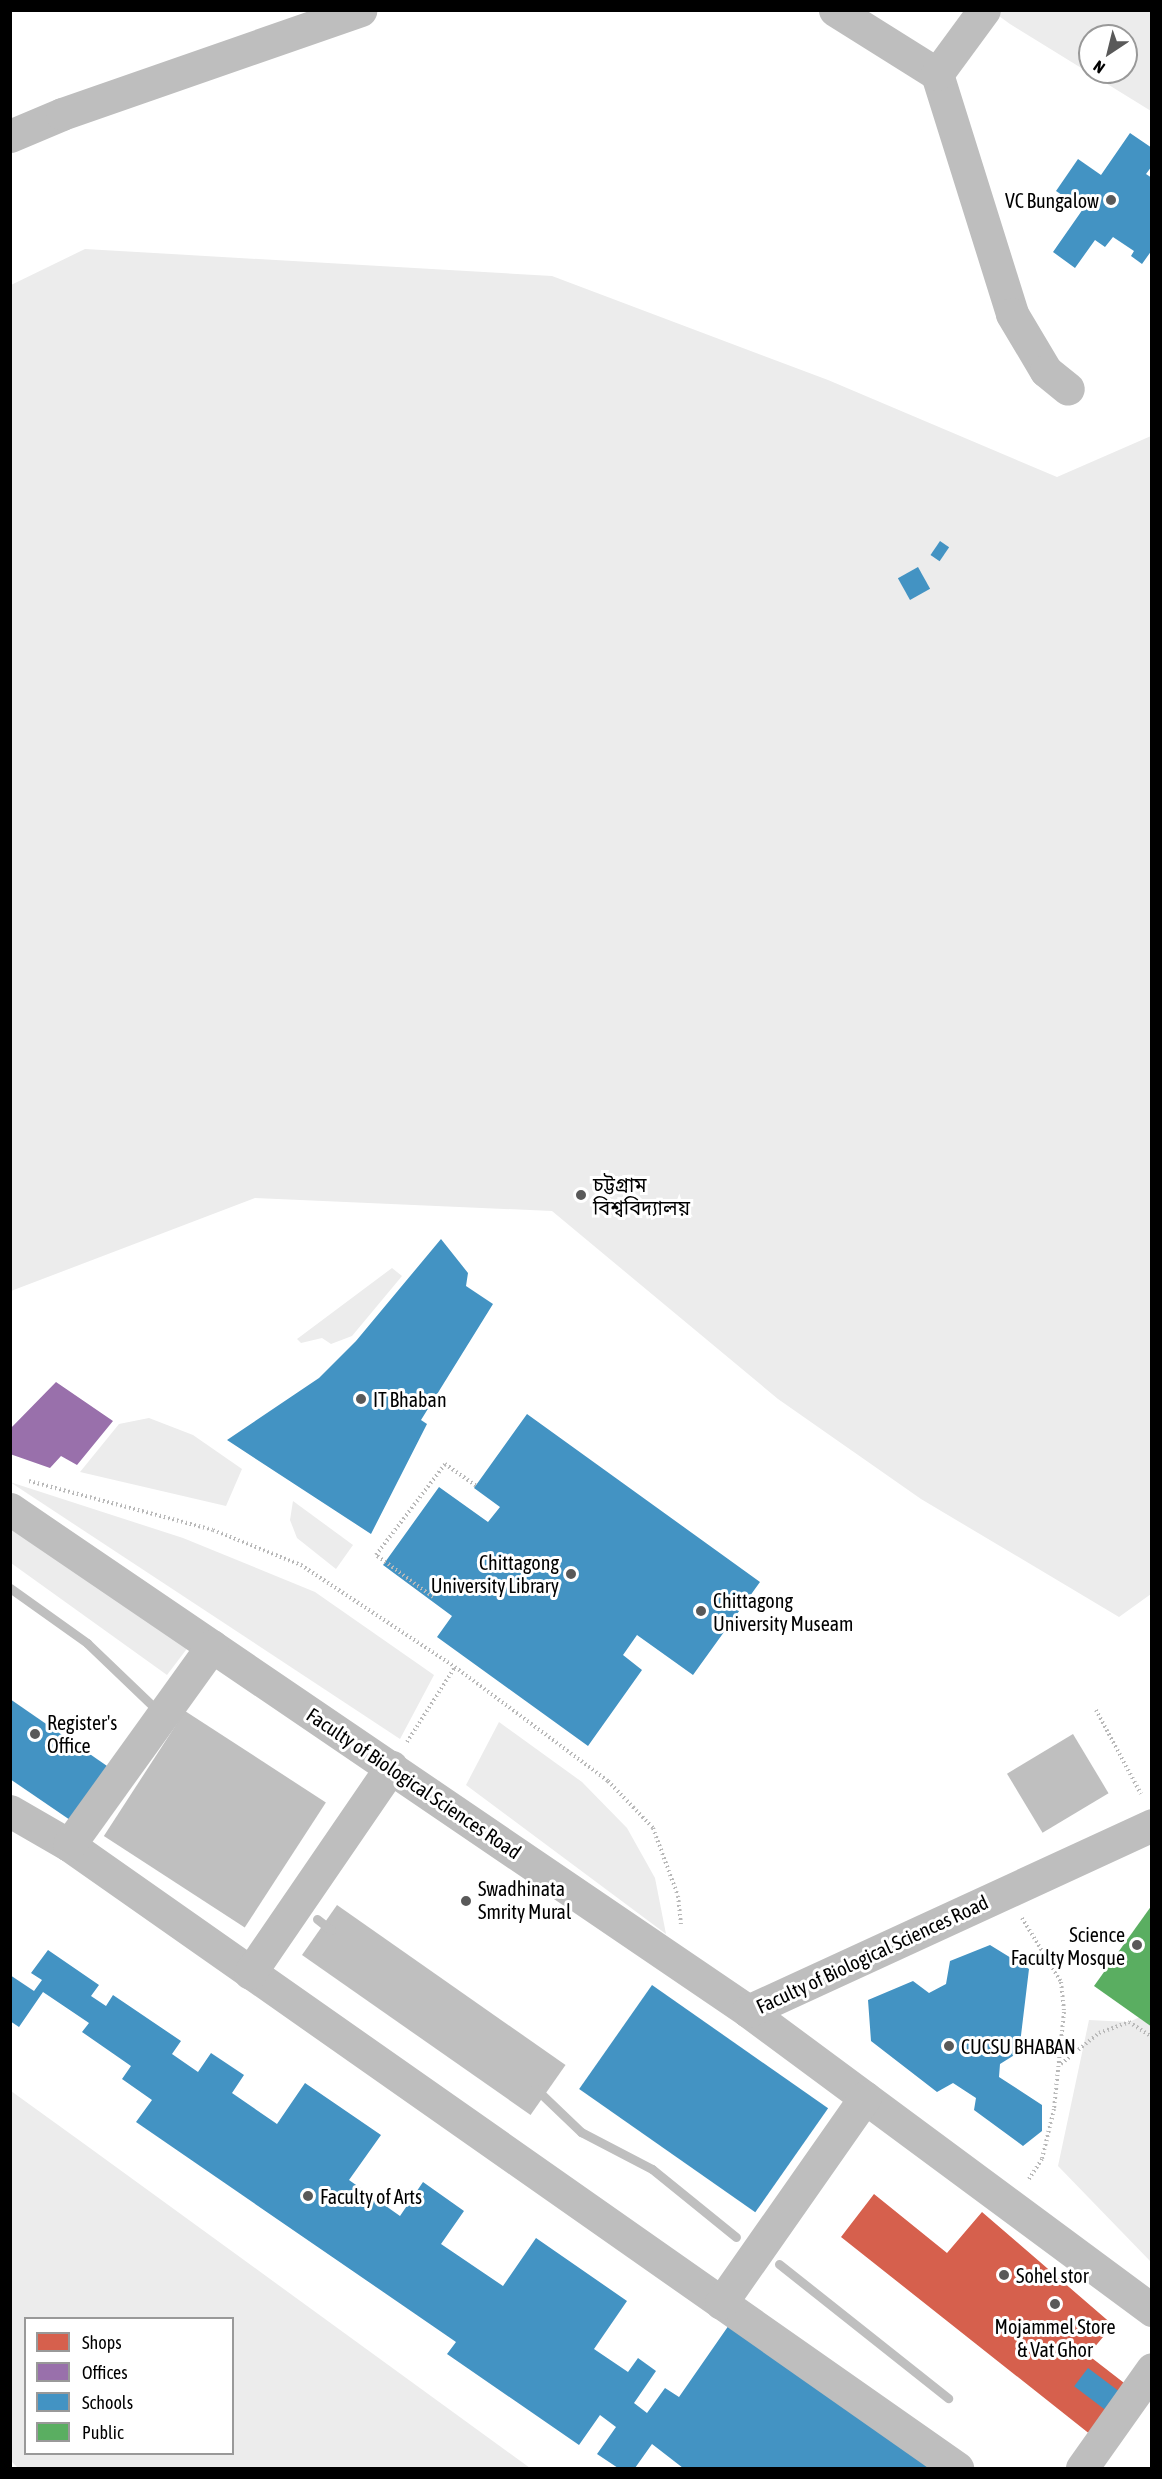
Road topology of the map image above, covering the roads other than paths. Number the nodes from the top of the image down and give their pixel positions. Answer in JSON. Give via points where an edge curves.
{"nodes":[{"id":1,"x":360,"y":10,"type":"edge"},
{"id":2,"x":835,"y":10,"type":"edge"},
{"id":3,"x":984,"y":10,"type":"edge"},
{"id":4,"x":937,"y":74,"type":"junction"},
{"id":5,"x":10,"y":136,"type":"edge"},
{"id":6,"x":1068,"y":389,"type":"dead end"},
{"id":7,"x":16,"y":1494,"type":"edge"},
{"id":8,"x":213,"y":1647,"type":"junction"},
{"id":9,"x":390,"y":1767,"type":"junction"},
{"id":10,"x":10,"y":1811,"type":"edge"},
{"id":11,"x":1149,"y":1814,"type":"edge"},
{"id":12,"x":69,"y":1845,"type":"junction"},
{"id":13,"x":250,"y":1973,"type":"junction"},
{"id":14,"x":748,"y":2011,"type":"junction"},
{"id":15,"x":865,"y":2097,"type":"junction"},
{"id":16,"x":721,"y":2302,"type":"junction"},
{"id":17,"x":1152,"y":2310,"type":"edge"},
{"id":18,"x":1152,"y":2369,"type":"edge"},
{"id":19,"x":957,"y":2469,"type":"edge"},
{"id":20,"x":1082,"y":2469,"type":"edge"}],
"edges":[{"from":1,"to":5,"type":"street","via":[[73,110]]},
{"from":2,"to":4,"type":"street"},
{"from":3,"to":4,"type":"street"},
{"from":4,"to":6,"type":"street","via":[[1012,314],[1046,371]]},
{"from":7,"to":8,"type":"street","name":"Faculty of Biological Sciences Road"},
{"from":8,"to":9,"type":"street","name":"Faculty of Biological Sciences Road"},
{"from":8,"to":12,"type":"street"},
{"from":9,"to":13,"type":"street"},
{"from":9,"to":14,"type":"street","name":"Faculty of Biological Sciences Road"},
{"from":10,"to":12,"type":"street"},
{"from":11,"to":14,"type":"street","name":"Faculty of Biological Sciences Road","via":[[1006,1892]]},
{"from":12,"to":13,"type":"street"},
{"from":13,"to":16,"type":"street"},
{"from":14,"to":15,"type":"street"},
{"from":15,"to":16,"type":"street"},
{"from":15,"to":17,"type":"street"},
{"from":16,"to":19,"type":"street"},
{"from":18,"to":20,"type":"street"}]}
